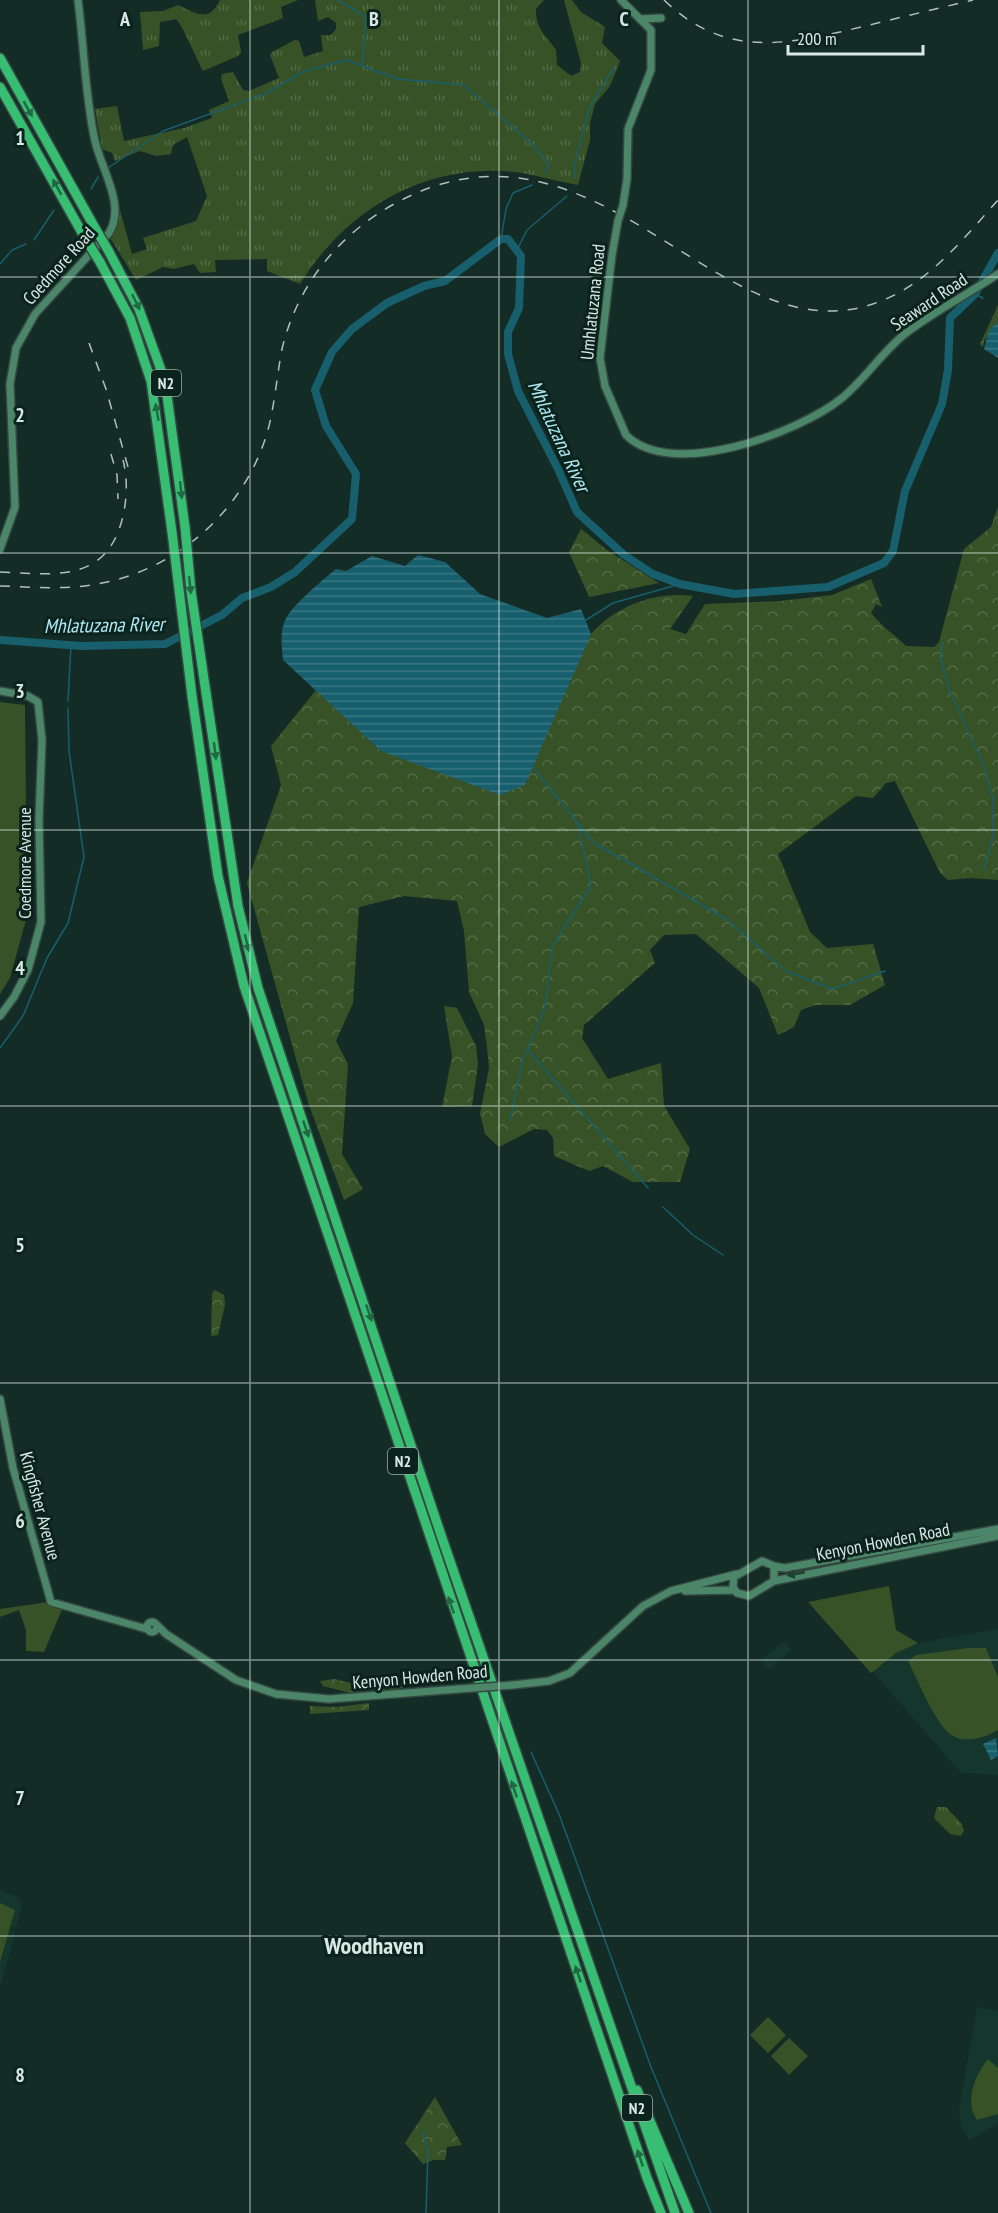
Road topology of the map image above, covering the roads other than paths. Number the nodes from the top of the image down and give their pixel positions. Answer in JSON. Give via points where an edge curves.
{"nodes":[{"id":1,"x":78,"y":0,"type":"edge"},
{"id":2,"x":621,"y":0,"type":"edge"},
{"id":3,"x":661,"y":18,"type":"dead end"},
{"id":4,"x":640,"y":19,"type":"junction"},
{"id":5,"x":0,"y":58,"type":"edge"},
{"id":6,"x":0,"y":87,"type":"edge"},
{"id":7,"x":998,"y":274,"type":"edge"},
{"id":8,"x":881,"y":358,"type":"joint"},
{"id":9,"x":0,"y":549,"type":"edge"},
{"id":10,"x":0,"y":691,"type":"edge"},
{"id":11,"x":0,"y":1016,"type":"edge"},
{"id":12,"x":0,"y":1400,"type":"edge"},
{"id":13,"x":998,"y":1529,"type":"edge"},
{"id":14,"x":998,"y":1536,"type":"edge"},
{"id":15,"x":936,"y":1543,"type":"junction"},
{"id":16,"x":860,"y":1558,"type":"junction"},
{"id":17,"x":774,"y":1566,"type":"junction"},
{"id":18,"x":737,"y":1574,"type":"junction"},
{"id":19,"x":774,"y":1581,"type":"junction"},
{"id":20,"x":734,"y":1590,"type":"junction"},
{"id":21,"x":662,"y":1595,"type":"junction"},
{"id":22,"x":152,"y":1627,"type":"joint"},
{"id":23,"x":600,"y":2002,"type":"junction"},
{"id":24,"x":661,"y":2213,"type":"edge"},
{"id":25,"x":675,"y":2213,"type":"edge"},
{"id":26,"x":688,"y":2213,"type":"edge"}],
"edges":[{"from":1,"to":9,"type":"street","name":"Coedmore Road","via":[[95,142],[115,204],[115,219],[109,233],[35,314],[16,348],[10,384],[15,507]]},
{"from":2,"to":4,"type":"street"},
{"from":3,"to":4,"type":"street"},
{"from":4,"to":8,"type":"street","name":"Umhlatuzana Road","bridge":true,"via":[[651,30],[651,70],[628,129],[627,179],[612,255],[600,358],[605,386],[626,435],[665,451],[716,451],[786,431],[842,398]]},
{"from":5,"to":23,"type":"highway","number":"N2","one_way":true,"bridge":true,"via":[[140,309],[165,381],[191,591],[238,906],[258,988]]},
{"from":24,"to":6,"type":"highway","number":"N2","one_way":true,"bridge":true,"via":[[244,986],[218,876],[151,381],[130,318]]},
{"from":7,"to":8,"type":"street","name":"Seaward Road","via":[[897,341]]},
{"from":10,"to":11,"type":"street","name":"Coedmore Avenue","via":[[38,702],[42,740],[41,922],[28,970]]},
{"from":12,"to":22,"type":"street","name":"Kingfisher Avenue","via":[[13,1468],[51,1602]]},
{"from":13,"to":15,"type":"street","name":"Kenyon Howden Road"},
{"from":14,"to":15,"type":"street","name":"Kenyon Howden Road"},
{"from":15,"to":16,"type":"street","name":"Kenyon Howden Road"},
{"from":16,"to":17,"type":"street","name":"Kenyon Howden Road","via":[[785,1568]]},
{"from":16,"to":19,"type":"street","name":"Kenyon Howden Road","one_way":true},
{"from":17,"to":18,"type":"street","name":"Kenyon Howden Road","via":[[762,1561]]},
{"from":17,"to":19,"type":"street"},
{"from":18,"to":20,"type":"street"},
{"from":18,"to":21,"type":"street","name":"Kenyon Howden Road"},
{"from":19,"to":20,"type":"street","name":"Kenyon Howden Road","via":[[749,1596]]},
{"from":20,"to":21,"type":"street","name":"Kenyon Howden Road","via":[[690,1590]]},
{"from":21,"to":22,"type":"street","name":"Kenyon Howden Road","bridge":true,"via":[[633,1614],[570,1673],[549,1681],[345,1699],[285,1695],[236,1680]]},
{"from":23,"to":25,"type":"highway","number":"N2"},
{"from":23,"to":26,"type":"highway"}]}
